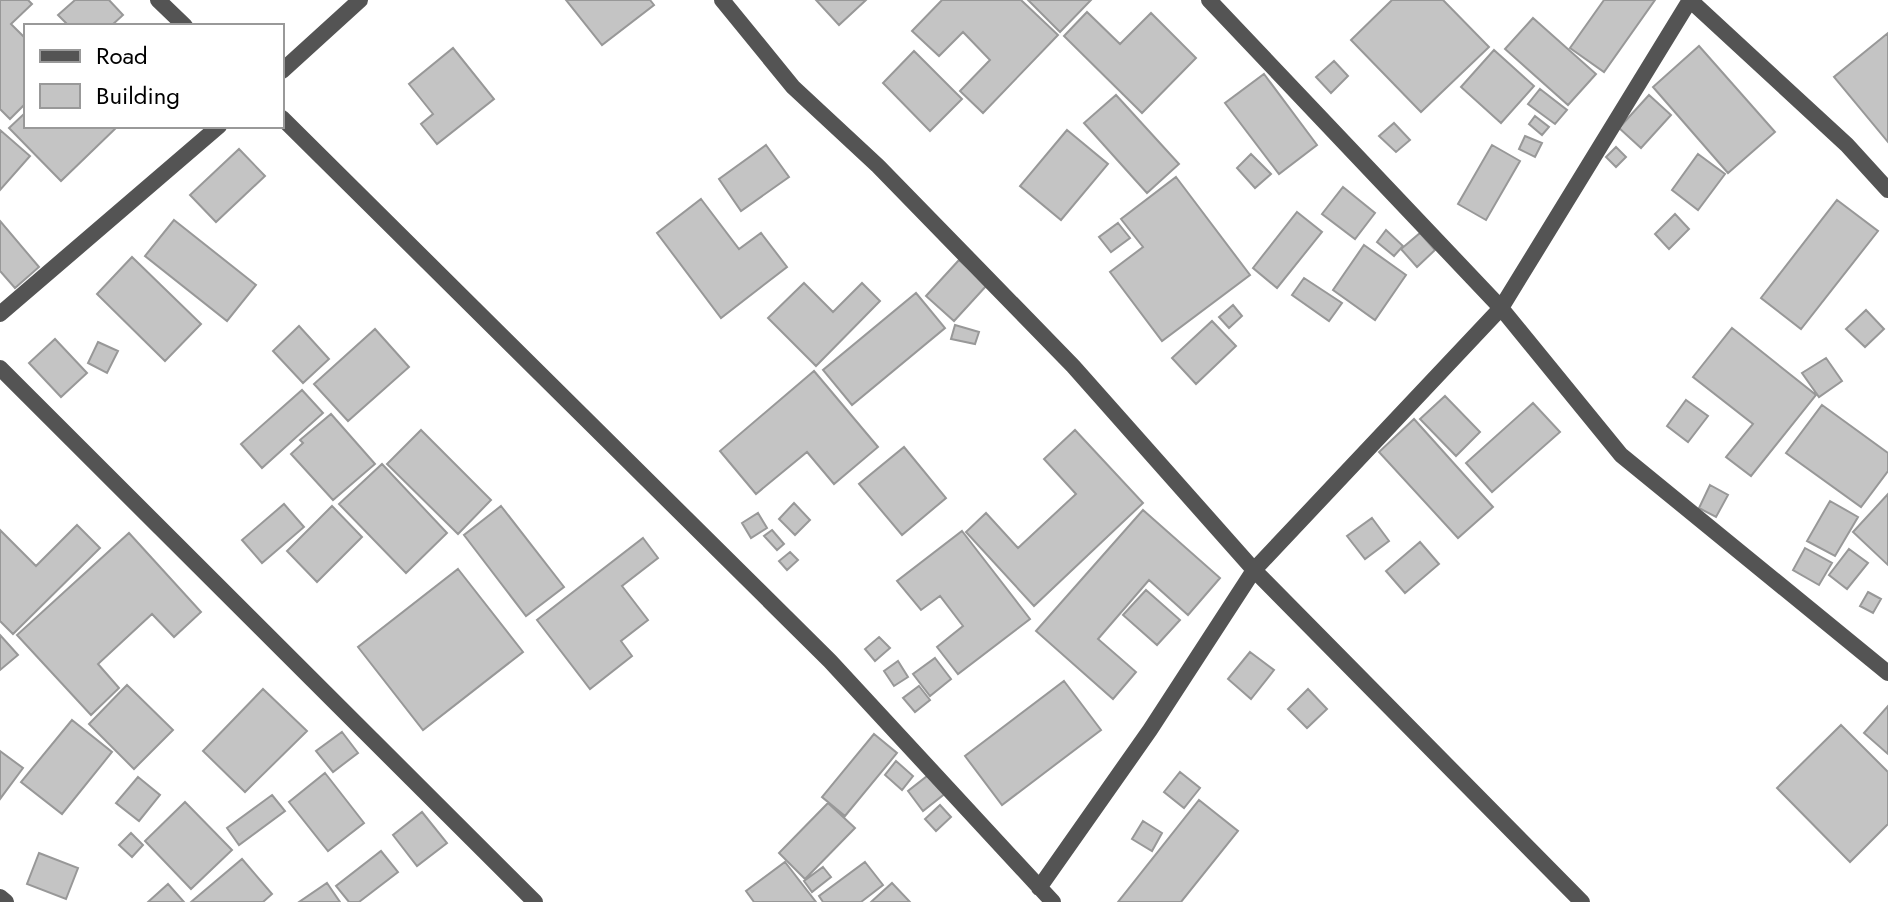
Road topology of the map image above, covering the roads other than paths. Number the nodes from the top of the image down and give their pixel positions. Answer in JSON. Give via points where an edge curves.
{"nodes":[{"id":1,"x":158,"y":0,"type":"edge"},
{"id":2,"x":360,"y":0,"type":"edge"},
{"id":3,"x":722,"y":0,"type":"edge"},
{"id":4,"x":1209,"y":0,"type":"edge"},
{"id":5,"x":1690,"y":0,"type":"edge"},
{"id":6,"x":183,"y":24,"type":"edge"},
{"id":7,"x":284,"y":69,"type":"edge"},
{"id":8,"x":284,"y":120,"type":"edge"},
{"id":9,"x":217,"y":128,"type":"edge"},
{"id":10,"x":1888,"y":190,"type":"edge"},
{"id":11,"x":1501,"y":308,"type":"junction"},
{"id":12,"x":0,"y":314,"type":"edge"},
{"id":13,"x":0,"y":368,"type":"edge"},
{"id":14,"x":1254,"y":570,"type":"junction"},
{"id":15,"x":1888,"y":673,"type":"edge"},
{"id":16,"x":1039,"y":888,"type":"junction"},
{"id":17,"x":0,"y":897,"type":"edge"},
{"id":18,"x":6,"y":902,"type":"edge"},
{"id":19,"x":535,"y":902,"type":"edge"},
{"id":20,"x":1053,"y":902,"type":"edge"},
{"id":21,"x":1582,"y":902,"type":"edge"}],
"edges":[{"from":1,"to":6,"type":"street"},
{"from":2,"to":7,"type":"street"},
{"from":3,"to":14,"type":"street","via":[[793,87],[878,166],[1073,366]]},
{"from":4,"to":11,"type":"street"},
{"from":5,"to":10,"type":"street","via":[[1847,145]]},
{"from":5,"to":11,"type":"street"},
{"from":8,"to":16,"type":"street","via":[[830,661]]},
{"from":9,"to":12,"type":"street"},
{"from":11,"to":14,"type":"street"},
{"from":11,"to":15,"type":"street","via":[[1621,455]]},
{"from":13,"to":19,"type":"street"},
{"from":14,"to":16,"type":"street"},
{"from":14,"to":21,"type":"street"},
{"from":16,"to":20,"type":"street"},
{"from":17,"to":18,"type":"street"}]}
